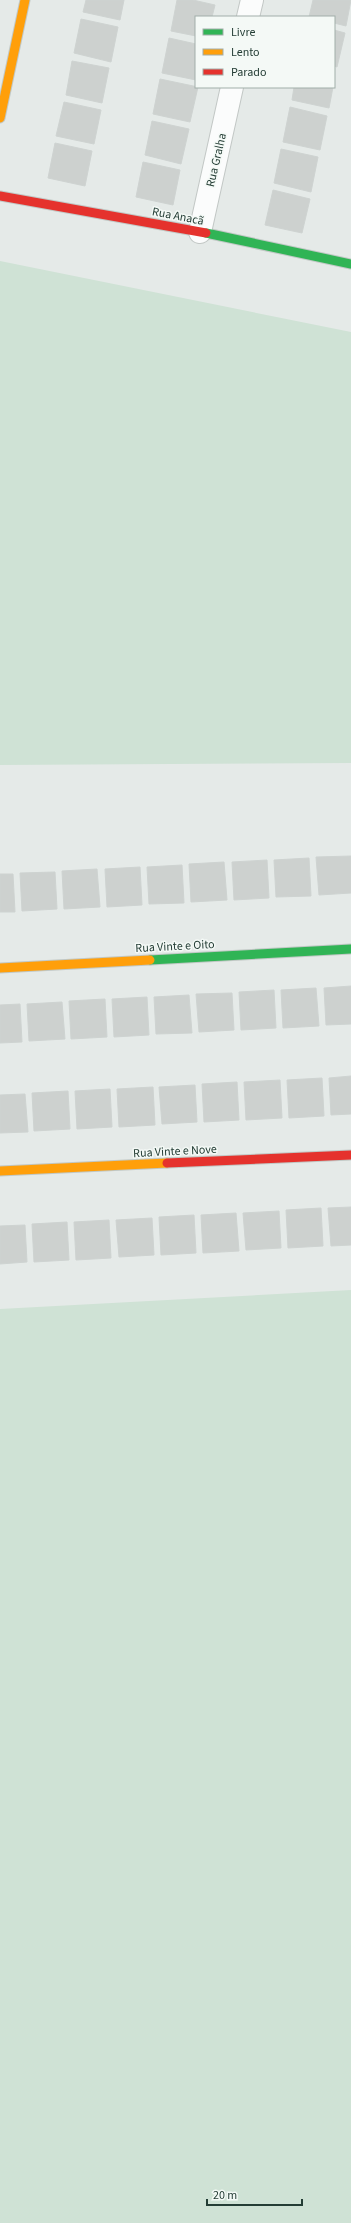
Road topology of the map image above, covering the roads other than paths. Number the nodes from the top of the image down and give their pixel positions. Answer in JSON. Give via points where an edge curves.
{"nodes":[{"id":1,"x":25,"y":0,"type":"edge"},
{"id":2,"x":252,"y":0,"type":"edge"},
{"id":3,"x":248,"y":16,"type":"edge"},
{"id":4,"x":232,"y":88,"type":"edge"},
{"id":5,"x":0,"y":118,"type":"edge"},
{"id":6,"x":0,"y":196,"type":"edge"},
{"id":7,"x":200,"y":232,"type":"junction"},
{"id":8,"x":351,"y":264,"type":"edge"},
{"id":9,"x":351,"y":949,"type":"edge"},
{"id":10,"x":0,"y":968,"type":"edge"},
{"id":11,"x":351,"y":1154,"type":"edge"},
{"id":12,"x":0,"y":1171,"type":"edge"}],
"edges":[{"from":1,"to":5,"type":"street"},
{"from":2,"to":3,"type":"street"},
{"from":4,"to":7,"type":"street","name":"Rua Gralha"},
{"from":6,"to":7,"type":"street","name":"Rua Anacã"},
{"from":7,"to":8,"type":"street","name":"Rua Anacã"},
{"from":9,"to":10,"type":"street","name":"Rua Vinte e Oito"},
{"from":11,"to":12,"type":"street","name":"Rua Vinte e Nove"}]}
